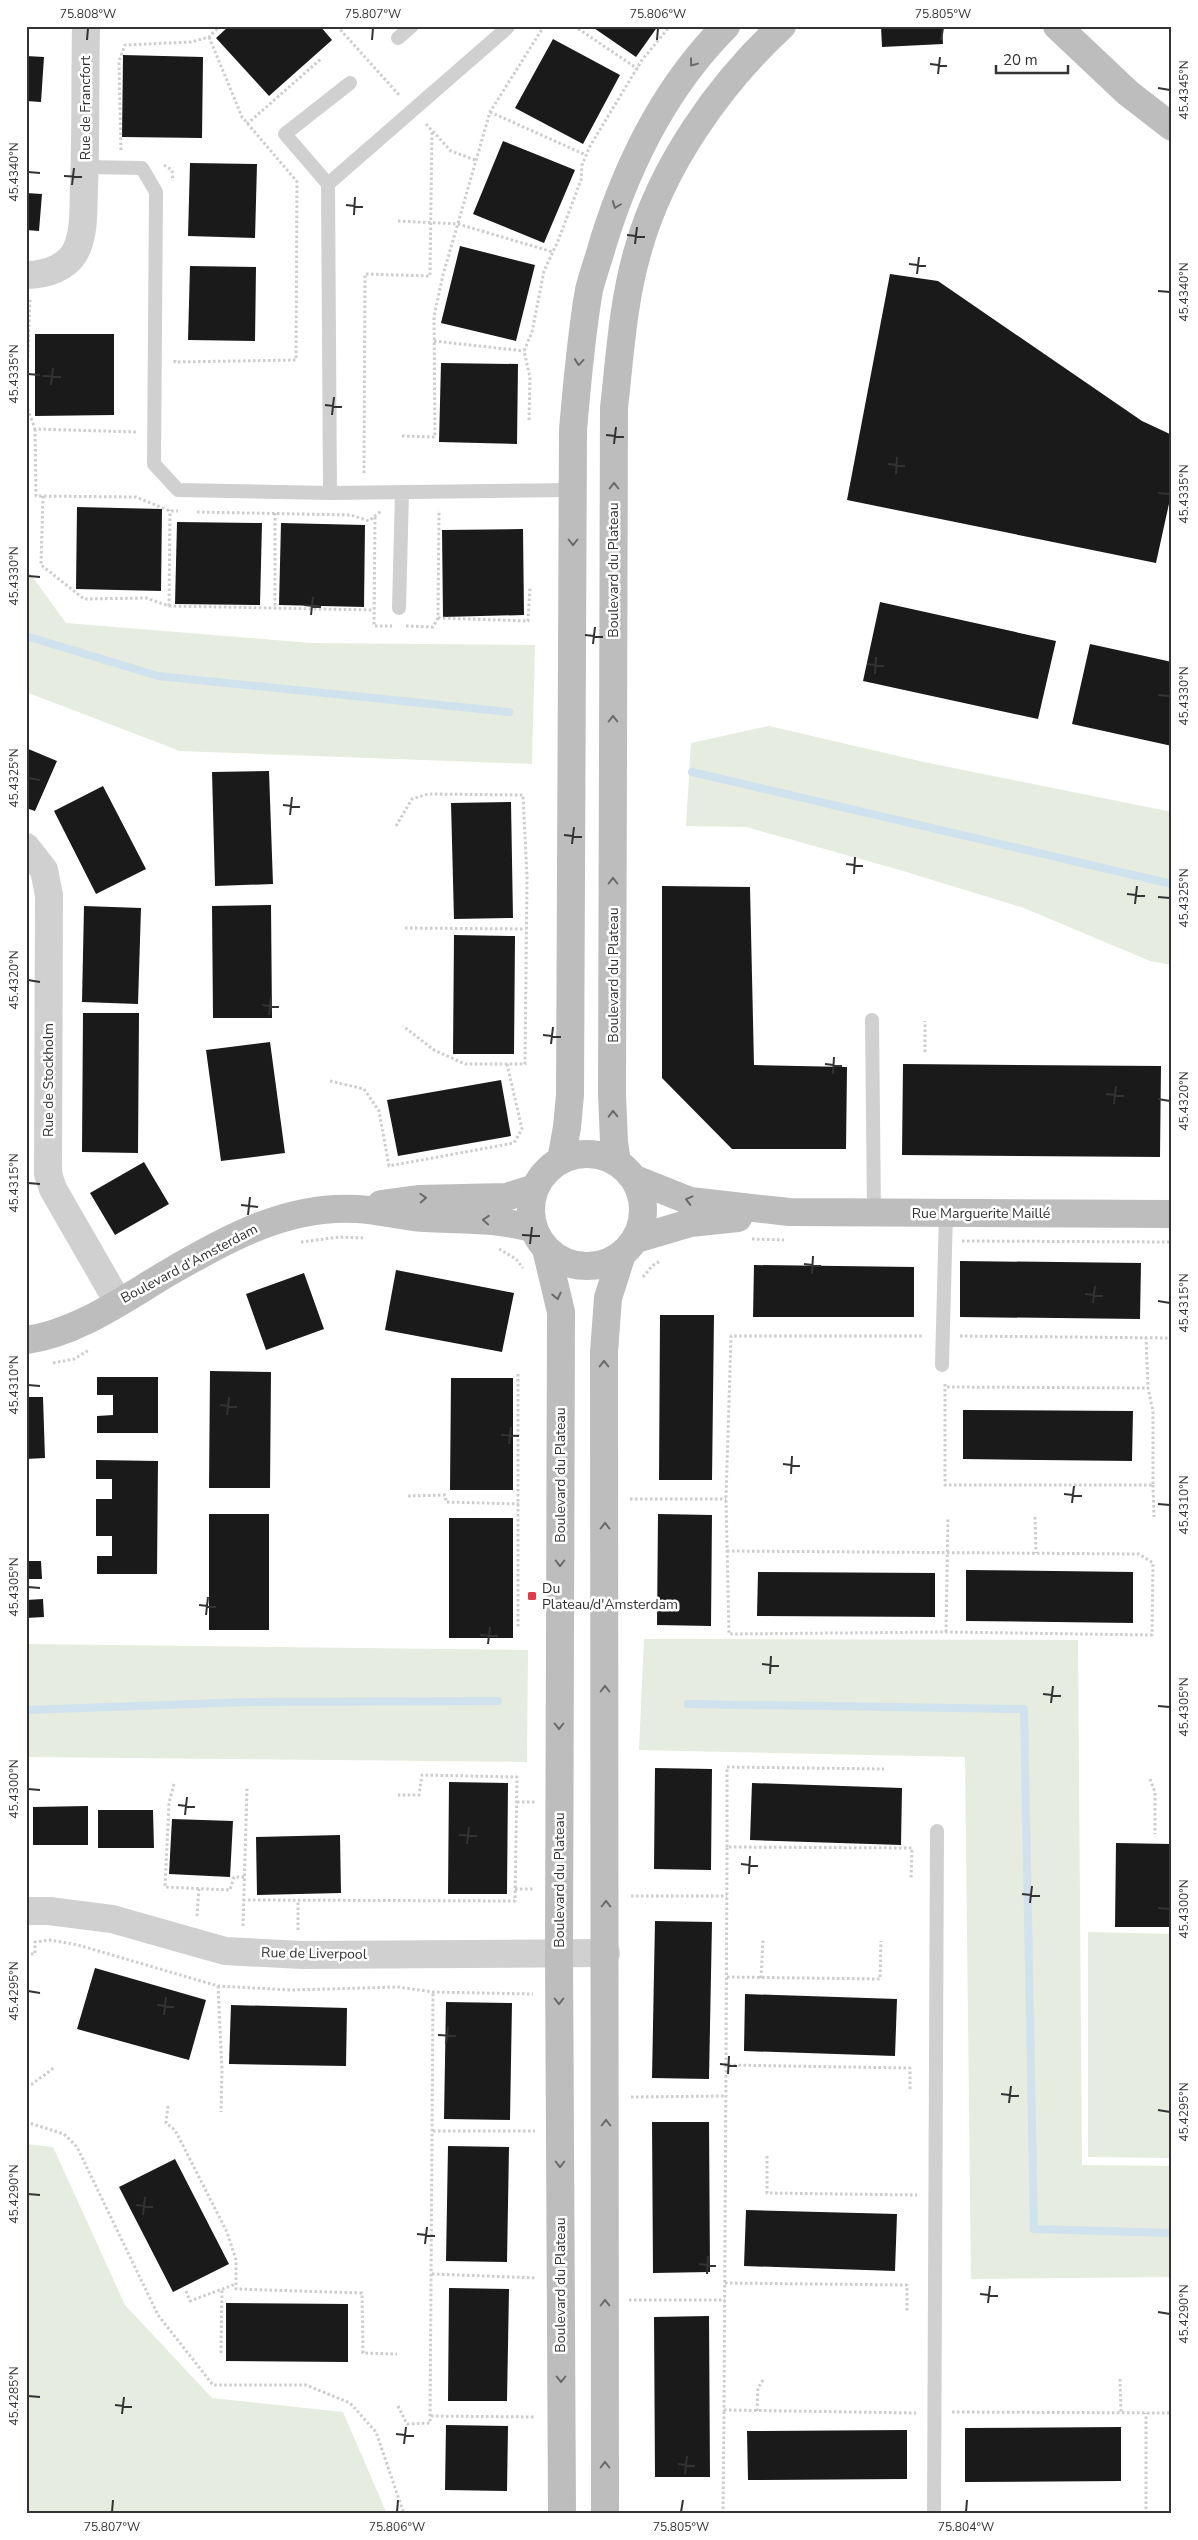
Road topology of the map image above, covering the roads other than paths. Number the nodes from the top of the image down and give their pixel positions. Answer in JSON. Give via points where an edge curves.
{"nodes":[{"id":1,"x":86,"y":26,"type":"edge"},
{"id":2,"x":412,"y":26,"type":"edge"},
{"id":3,"x":506,"y":26,"type":"edge"},
{"id":4,"x":726,"y":26,"type":"edge"},
{"id":5,"x":782,"y":26,"type":"edge"},
{"id":6,"x":1057,"y":26,"type":"edge"},
{"id":7,"x":398,"y":38,"type":"dead end"},
{"id":8,"x":350,"y":83,"type":"dead end"},
{"id":9,"x":1172,"y":126,"type":"edge"},
{"id":10,"x":85,"y":167,"type":"junction"},
{"id":11,"x":328,"y":188,"type":"junction"},
{"id":12,"x":29,"y":275,"type":"edge"},
{"id":13,"x":574,"y":490,"type":"junction"},
{"id":14,"x":330,"y":493,"type":"junction"},
{"id":15,"x":402,"y":493,"type":"junction"},
{"id":16,"x":399,"y":608,"type":"dead end"},
{"id":17,"x":26,"y":847,"type":"edge"},
{"id":18,"x":872,"y":1020,"type":"dead end"},
{"id":19,"x":37,"y":1060,"type":"edge"},
{"id":20,"x":561,"y":1160,"type":"junction"},
{"id":21,"x":626,"y":1171,"type":"junction"},
{"id":22,"x":535,"y":1188,"type":"junction"},
{"id":23,"x":358,"y":1209,"type":"junction"},
{"id":24,"x":789,"y":1212,"type":"junction"},
{"id":25,"x":874,"y":1212,"type":"junction"},
{"id":26,"x":946,"y":1213,"type":"junction"},
{"id":27,"x":1172,"y":1214,"type":"edge"},
{"id":28,"x":540,"y":1239,"type":"junction"},
{"id":29,"x":629,"y":1246,"type":"junction"},
{"id":30,"x":118,"y":1302,"type":"junction"},
{"id":31,"x":26,"y":1340,"type":"edge"},
{"id":32,"x":942,"y":1365,"type":"road end"},
{"id":33,"x":937,"y":1831,"type":"dead end"},
{"id":34,"x":26,"y":1911,"type":"edge"},
{"id":35,"x":559,"y":1953,"type":"junction"},
{"id":36,"x":606,"y":1953,"type":"junction"},
{"id":37,"x":562,"y":2514,"type":"edge"},
{"id":38,"x":605,"y":2514,"type":"edge"},
{"id":39,"x":934,"y":2514,"type":"edge"}],
"edges":[{"from":1,"to":10,"type":"street","name":"Rue de Francfort"},
{"from":2,"to":7,"type":"lane"},
{"from":3,"to":11,"type":"lane"},
{"from":4,"to":13,"type":"main road","one_way":true,"via":[[701,52],[650,125],[609,224],[590,288],[581,340],[574,430]]},
{"from":21,"to":5,"type":"main road","name":"Boulevard du Plateau","one_way":true,"via":[[614,1142],[612,1094],[614,418],[624,318],[638,250],[669,170],[738,72]]},
{"from":6,"to":9,"type":"main road","via":[[1128,93]]},
{"from":8,"to":11,"type":"lane","via":[[284,134]]},
{"from":10,"to":12,"type":"street","name":"Rue de Francfort","via":[[82,230],[76,250],[64,264],[50,273]]},
{"from":10,"to":14,"type":"lane","via":[[142,168],[156,192],[154,464],[178,490]]},
{"from":11,"to":14,"type":"lane"},
{"from":13,"to":15,"type":"lane"},
{"from":13,"to":20,"type":"main road","one_way":true,"via":[[570,1095]]},
{"from":14,"to":15,"type":"lane"},
{"from":15,"to":16,"type":"lane"},
{"from":17,"to":19,"type":"street","name":"Rue de Stockholm","via":[[44,870],[49,895]]},
{"from":18,"to":25,"type":"lane"},
{"from":19,"to":30,"type":"street","name":"Rue de Stockholm","via":[[50,1182]]},
{"from":20,"to":21,"type":"main road","via":[[579,1154],[599,1155]]},
{"from":20,"to":22,"type":"main road","via":[[545,1172]]},
{"from":24,"to":21,"type":"main road","name":"Rue Marguerite Maillé","one_way":true,"via":[[690,1201]]},
{"from":21,"to":29,"type":"main road","via":[[642,1198],[643,1219]]},
{"from":23,"to":22,"type":"main road","name":"Boulevard d'Amsterdam","one_way":true,"via":[[418,1199],[506,1197]]},
{"from":22,"to":28,"type":"main road","via":[[531,1201]]},
{"from":28,"to":23,"type":"main road","name":"Boulevard d'Amsterdam","one_way":true,"via":[[506,1222],[414,1218]]},
{"from":23,"to":30,"type":"main road","name":"Boulevard d'Amsterdam","via":[[312,1211],[258,1225],[223,1241]]},
{"from":24,"to":25,"type":"main road","name":"Rue Marguerite Maillé"},
{"from":24,"to":29,"type":"main road","name":"Rue Marguerite Maillé","via":[[690,1223]]},
{"from":25,"to":26,"type":"main road","name":"Rue Marguerite Maillé"},
{"from":26,"to":27,"type":"main road","name":"Rue Marguerite Maillé"},
{"from":26,"to":32,"type":"lane"},
{"from":28,"to":29,"type":"main road","via":[[563,1261],[583,1266],[604,1264]]},
{"from":28,"to":35,"type":"main road","name":"Boulevard du Plateau","one_way":true,"via":[[561,1312]]},
{"from":36,"to":29,"type":"main road","one_way":true,"via":[[604,1352],[608,1298]]},
{"from":30,"to":31,"type":"main road","name":"Boulevard d'Amsterdam","via":[[64,1330]]},
{"from":33,"to":39,"type":"lane"},
{"from":34,"to":35,"type":"street","name":"Rue de Liverpool","via":[[112,1918],[225,1951],[302,1955]]},
{"from":35,"to":36,"type":"street","name":"Rue de Liverpool"},
{"from":35,"to":37,"type":"main road","name":"Boulevard du Plateau","one_way":true},
{"from":38,"to":36,"type":"main road","one_way":true}]}
